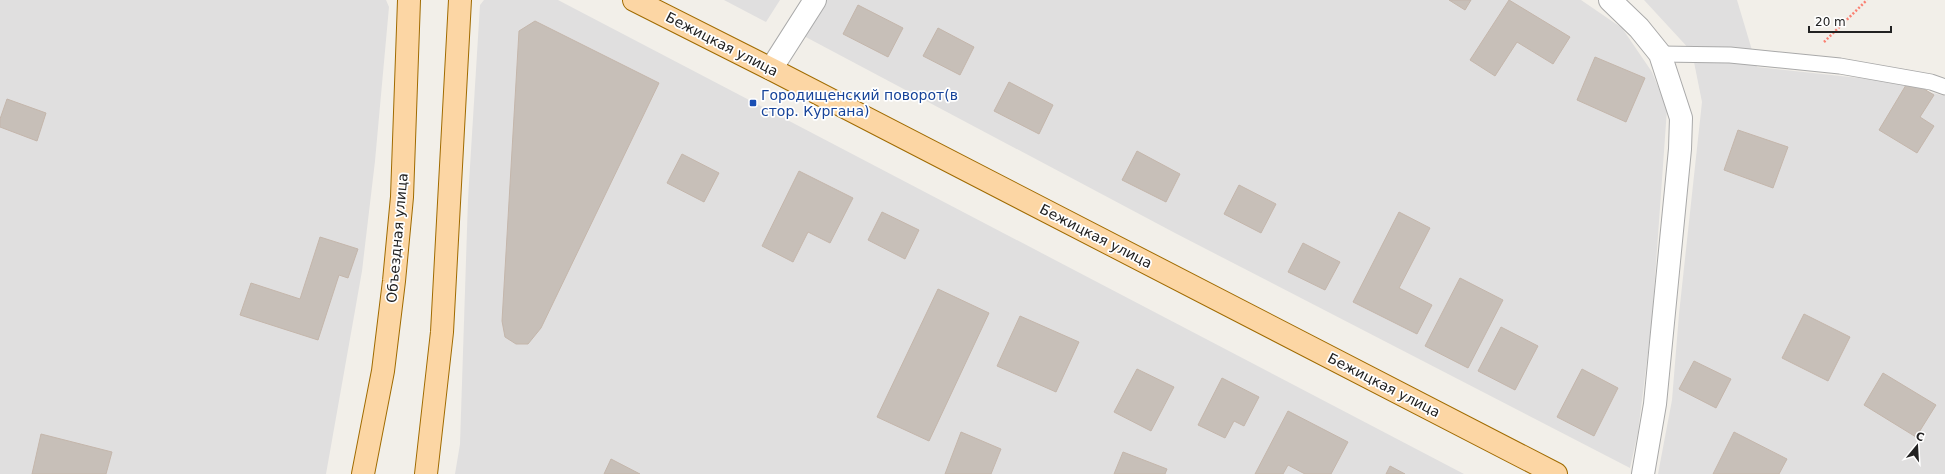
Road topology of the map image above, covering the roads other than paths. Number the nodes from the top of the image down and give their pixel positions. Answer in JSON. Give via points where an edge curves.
{"nodes":[{"id":1,"x":409,"y":0,"type":"edge"},
{"id":2,"x":460,"y":0,"type":"edge"},
{"id":3,"x":634,"y":0,"type":"edge"},
{"id":4,"x":815,"y":0,"type":"edge"},
{"id":5,"x":1610,"y":0,"type":"edge"},
{"id":6,"x":1660,"y":54,"type":"junction"},
{"id":7,"x":771,"y":68,"type":"junction"},
{"id":8,"x":1945,"y":87,"type":"edge"},
{"id":9,"x":363,"y":474,"type":"edge"},
{"id":10,"x":426,"y":474,"type":"edge"},
{"id":11,"x":1556,"y":474,"type":"edge"},
{"id":12,"x":1643,"y":474,"type":"edge"}],
"edges":[{"from":1,"to":9,"type":"main road","name":"Объездная улица","via":[[402,197],[394,281],[383,371]]},
{"from":2,"to":10,"type":"main road","via":[[442,332]]},
{"from":3,"to":7,"type":"main road","name":"Бежицкая улица"},
{"from":4,"to":7,"type":"street"},
{"from":5,"to":6,"type":"street","via":[[1639,28]]},
{"from":6,"to":8,"type":"lane","via":[[1730,55],[1847,67],[1931,82]]},
{"from":6,"to":12,"type":"street","via":[[1681,118],[1680,149],[1655,404]]},
{"from":7,"to":11,"type":"main road","name":"Бежицкая улица"}]}
